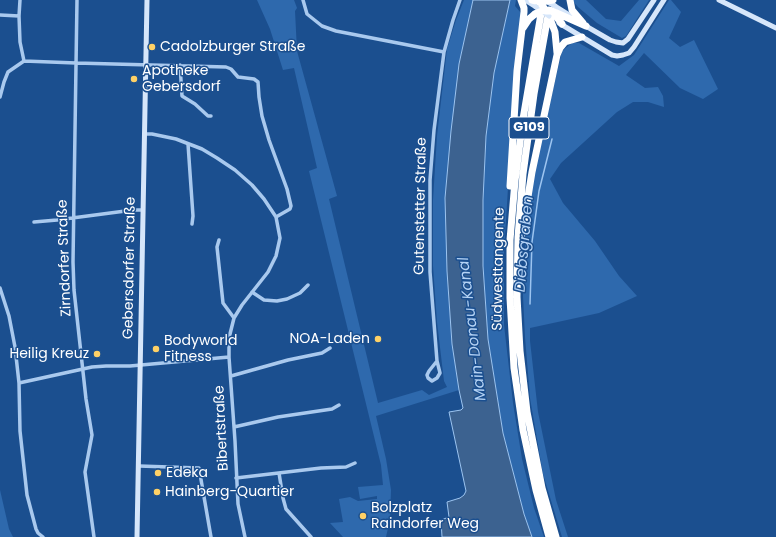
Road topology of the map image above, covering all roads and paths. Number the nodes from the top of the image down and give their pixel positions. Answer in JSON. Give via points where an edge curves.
{"nodes":[{"id":1,"x":20,"y":0,"type":"edge"},
{"id":2,"x":77,"y":0,"type":"edge"},
{"id":3,"x":147,"y":0,"type":"edge"},
{"id":4,"x":303,"y":0,"type":"edge"},
{"id":5,"x":460,"y":0,"type":"edge"},
{"id":6,"x":521,"y":0,"type":"edge"},
{"id":7,"x":525,"y":0,"type":"edge"},
{"id":8,"x":570,"y":0,"type":"edge"},
{"id":9,"x":654,"y":0,"type":"edge"},
{"id":10,"x":664,"y":0,"type":"edge"},
{"id":11,"x":719,"y":0,"type":"edge"},
{"id":12,"x":546,"y":7,"type":"edge"},
{"id":13,"x":0,"y":15,"type":"edge"},
{"id":14,"x":19,"y":16,"type":"junction"},
{"id":15,"x":562,"y":24,"type":"joint"},
{"id":16,"x":586,"y":26,"type":"junction"},
{"id":17,"x":776,"y":28,"type":"edge"},
{"id":18,"x":522,"y":32,"type":"junction"},
{"id":19,"x":582,"y":37,"type":"junction"},
{"id":20,"x":444,"y":52,"type":"junction"},
{"id":21,"x":557,"y":55,"type":"junction"},
{"id":22,"x":24,"y":60,"type":"junction"},
{"id":23,"x":76,"y":63,"type":"junction"},
{"id":24,"x":145,"y":64,"type":"junction"},
{"id":25,"x":180,"y":65,"type":"junction"},
{"id":26,"x":0,"y":97,"type":"edge"},
{"id":27,"x":211,"y":116,"type":"dead end"},
{"id":28,"x":144,"y":134,"type":"junction"},
{"id":29,"x":188,"y":144,"type":"junction"},
{"id":30,"x":513,"y":200,"type":"junction"},
{"id":31,"x":143,"y":210,"type":"junction"},
{"id":32,"x":276,"y":217,"type":"junction"},
{"id":33,"x":73,"y":218,"type":"junction"},
{"id":34,"x":34,"y":222,"type":"dead end"},
{"id":35,"x":192,"y":224,"type":"dead end"},
{"id":36,"x":219,"y":240,"type":"dead end"},
{"id":37,"x":517,"y":258,"type":"junction"},
{"id":38,"x":308,"y":285,"type":"dead end"},
{"id":39,"x":0,"y":288,"type":"edge"},
{"id":40,"x":252,"y":292,"type":"junction"},
{"id":41,"x":234,"y":318,"type":"junction"},
{"id":42,"x":330,"y":348,"type":"dead end"},
{"id":43,"x":229,"y":357,"type":"junction"},
{"id":44,"x":437,"y":361,"type":"junction"},
{"id":45,"x":141,"y":365,"type":"junction"},
{"id":46,"x":83,"y":369,"type":"junction"},
{"id":47,"x":231,"y":376,"type":"junction"},
{"id":48,"x":19,"y":383,"type":"junction"},
{"id":49,"x":339,"y":405,"type":"dead end"},
{"id":50,"x":234,"y":427,"type":"junction"},
{"id":51,"x":355,"y":463,"type":"dead end"},
{"id":52,"x":139,"y":466,"type":"junction"},
{"id":53,"x":279,"y":473,"type":"junction"},
{"id":54,"x":236,"y":478,"type":"junction"},
{"id":55,"x":43,"y":537,"type":"edge"},
{"id":56,"x":94,"y":537,"type":"edge"},
{"id":57,"x":137,"y":537,"type":"edge"},
{"id":58,"x":211,"y":537,"type":"edge"},
{"id":59,"x":245,"y":537,"type":"edge"},
{"id":60,"x":311,"y":537,"type":"edge"},
{"id":61,"x":549,"y":537,"type":"edge"},
{"id":62,"x":556,"y":537,"type":"edge"}],
"edges":[{"from":1,"to":14,"type":"street"},
{"from":2,"to":23,"type":"street","name":"Zirndorfer Straße"},
{"from":3,"to":24,"type":"main road","name":"Gebersdorfer Straße"},
{"from":4,"to":20,"type":"street","via":[[307,14],[322,26]]},
{"from":5,"to":20,"type":"street","name":"Gutenstetter Straße"},
{"from":6,"to":18,"type":"highway","via":[[524,8]]},
{"from":7,"to":12,"type":"main road"},
{"from":8,"to":16,"type":"highway","via":[[572,10]]},
{"from":9,"to":16,"type":"main road","via":[[624,42],[613,42]]},
{"from":10,"to":19,"type":"main road","via":[[634,47],[625,54],[612,55]]},
{"from":11,"to":17,"type":"main road"},
{"from":12,"to":15,"type":"highway"},
{"from":12,"to":16,"type":"highway"},
{"from":12,"to":18,"type":"highway","via":[[528,21]]},
{"from":12,"to":21,"type":"highway","via":[[555,32]]},
{"from":12,"to":30,"type":"highway","name":"Südwesttangente","number":"G109","via":[[524,112]]},
{"from":12,"to":37,"type":"highway","name":"Südwesttangente","number":"G109","via":[[526,150]]},
{"from":13,"to":14,"type":"street"},
{"from":14,"to":22,"type":"street"},
{"from":15,"to":19,"type":"main road"},
{"from":18,"to":30,"type":"highway","via":[[511,168],[510,188]]},
{"from":19,"to":21,"type":"highway","via":[[565,42]]},
{"from":20,"to":44,"type":"street","name":"Gutenstetter Straße","via":[[430,180],[430,272]]},
{"from":21,"to":37,"type":"highway"},
{"from":22,"to":23,"type":"street"},
{"from":22,"to":26,"type":"street","via":[[8,72]]},
{"from":23,"to":24,"type":"street"},
{"from":23,"to":33,"type":"street","name":"Zirndorfer Straße"},
{"from":24,"to":25,"type":"street"},
{"from":24,"to":28,"type":"main road","name":"Gebersdorfer Straße"},
{"from":25,"to":27,"type":"street","via":[[182,96]]},
{"from":25,"to":32,"type":"street","via":[[226,67],[238,77],[258,82],[262,116],[291,206],[290,210]]},
{"from":28,"to":29,"type":"street","via":[[163,136]]},
{"from":28,"to":31,"type":"main road","name":"Gebersdorfer Straße"},
{"from":29,"to":32,"type":"street","via":[[202,149],[235,170],[264,199]]},
{"from":29,"to":35,"type":"street","via":[[194,216]]},
{"from":30,"to":61,"type":"highway","name":"Südwesttangente","number":"G109","via":[[510,292],[515,379],[526,449]]},
{"from":31,"to":33,"type":"street"},
{"from":31,"to":45,"type":"main road","name":"Gebersdorfer Straße"},
{"from":32,"to":40,"type":"street","name":"Bibertstraße","via":[[280,238],[278,252],[268,272]]},
{"from":33,"to":34,"type":"street"},
{"from":33,"to":46,"type":"street","name":"Zirndorfer Straße","via":[[74,290]]},
{"from":36,"to":41,"type":"street","via":[[223,303]]},
{"from":37,"to":62,"type":"highway","name":"Südwesttangente","number":"G109","via":[[523,384],[533,450]]},
{"from":38,"to":40,"type":"street","via":[[300,293],[277,301],[264,300]]},
{"from":39,"to":48,"type":"street","via":[[13,333]]},
{"from":40,"to":41,"type":"street","name":"Bibertstraße"},
{"from":41,"to":43,"type":"street","name":"Bibertstraße","via":[[229,338]]},
{"from":42,"to":47,"type":"street","via":[[322,353]]},
{"from":43,"to":45,"type":"street"},
{"from":43,"to":47,"type":"street","name":"Bibertstraße"},
{"from":44,"to":44,"type":"street","name":"Gutenstetter Straße","via":[[428,371],[428,378],[432,380],[440,373]]},
{"from":45,"to":46,"type":"street"},
{"from":45,"to":52,"type":"main road","name":"Gebersdorfer Straße"},
{"from":46,"to":48,"type":"street"},
{"from":46,"to":56,"type":"street","name":"Zirndorfer Straße","via":[[92,435],[85,472]]},
{"from":47,"to":50,"type":"street","name":"Bibertstraße"},
{"from":48,"to":55,"type":"street","via":[[20,432],[27,495],[36,529]]},
{"from":49,"to":50,"type":"street","via":[[332,409]]},
{"from":50,"to":54,"type":"street","name":"Bibertstraße"},
{"from":51,"to":53,"type":"street","via":[[346,467]]},
{"from":52,"to":57,"type":"main road","name":"Gebersdorfer Straße"},
{"from":52,"to":58,"type":"street","via":[[200,468]]},
{"from":53,"to":54,"type":"street"},
{"from":53,"to":60,"type":"street","via":[[286,510]]},
{"from":54,"to":59,"type":"street","name":"Bibertstraße"}]}
